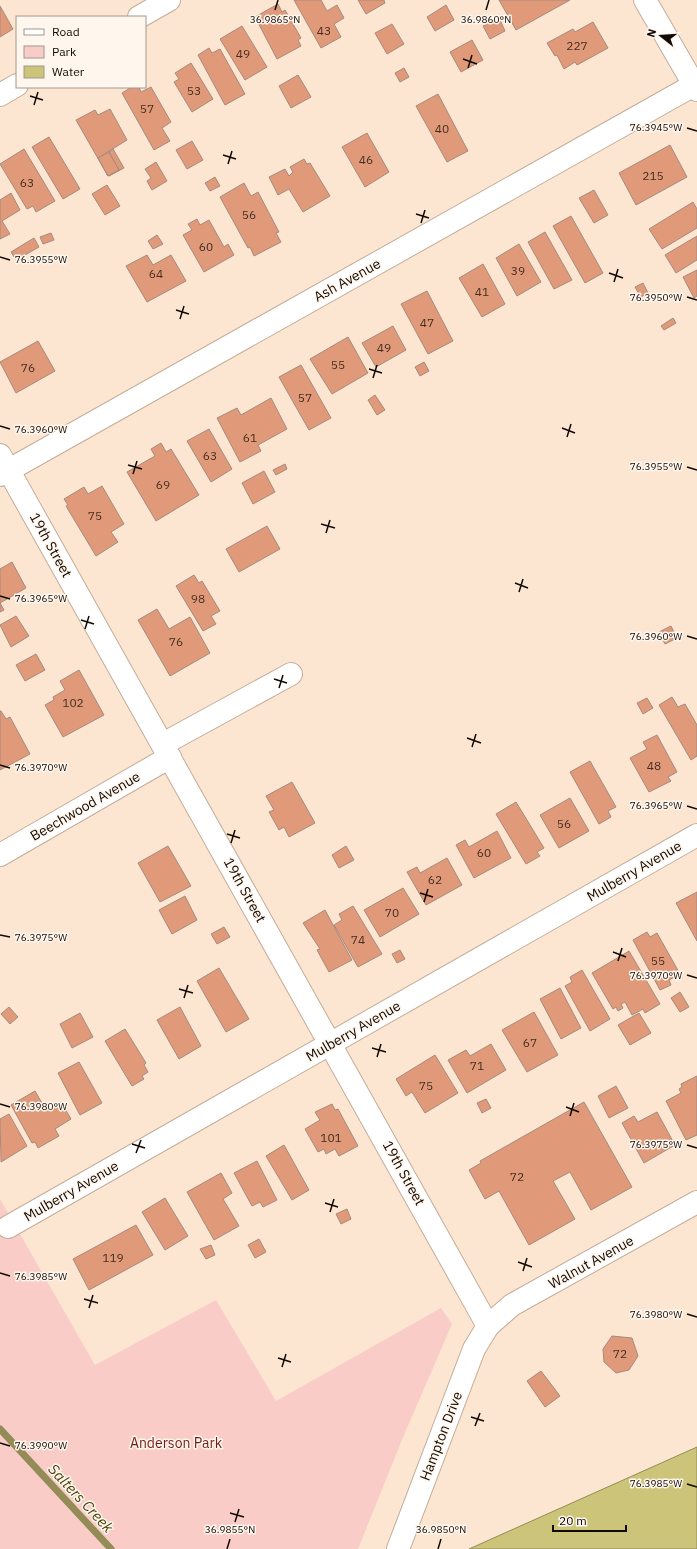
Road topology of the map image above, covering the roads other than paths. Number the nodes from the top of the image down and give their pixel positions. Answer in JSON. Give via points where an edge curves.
{"nodes":[{"id":1,"x":169,"y":0,"type":"edge"},
{"id":2,"x":645,"y":0,"type":"edge"},
{"id":3,"x":141,"y":16,"type":"edge"},
{"id":4,"x":16,"y":86,"type":"edge"},
{"id":5,"x":696,"y":87,"type":"edge"},
{"id":6,"x":0,"y":95,"type":"edge"},
{"id":7,"x":3,"y":467,"type":"edge"},
{"id":8,"x":291,"y":674,"type":"dead end"},
{"id":9,"x":166,"y":751,"type":"junction"},
{"id":10,"x":697,"y":835,"type":"edge"},
{"id":11,"x":0,"y":855,"type":"edge"},
{"id":12,"x":331,"y":1044,"type":"junction"},
{"id":13,"x":697,"y":1202,"type":"edge"},
{"id":14,"x":8,"y":1227,"type":"dead end"},
{"id":15,"x":488,"y":1326,"type":"junction"},
{"id":16,"x":398,"y":1549,"type":"edge"}],
"edges":[{"from":1,"to":3,"type":"street"},
{"from":2,"to":5,"type":"street"},
{"from":4,"to":6,"type":"street"},
{"from":5,"to":7,"type":"street","name":"Ash Avenue"},
{"from":7,"to":9,"type":"street","name":"19th Street"},
{"from":8,"to":9,"type":"street","name":"Beechwood Avenue"},
{"from":9,"to":11,"type":"street","name":"Beechwood Avenue"},
{"from":9,"to":12,"type":"street","name":"19th Street"},
{"from":10,"to":12,"type":"street","name":"Mulberry Avenue"},
{"from":12,"to":14,"type":"street","name":"Mulberry Avenue"},
{"from":12,"to":15,"type":"street","name":"19th Street"},
{"from":13,"to":15,"type":"street","name":"Walnut Avenue","via":[[512,1305]]},
{"from":15,"to":16,"type":"street","name":"Hampton Drive","via":[[474,1349]]}]}
